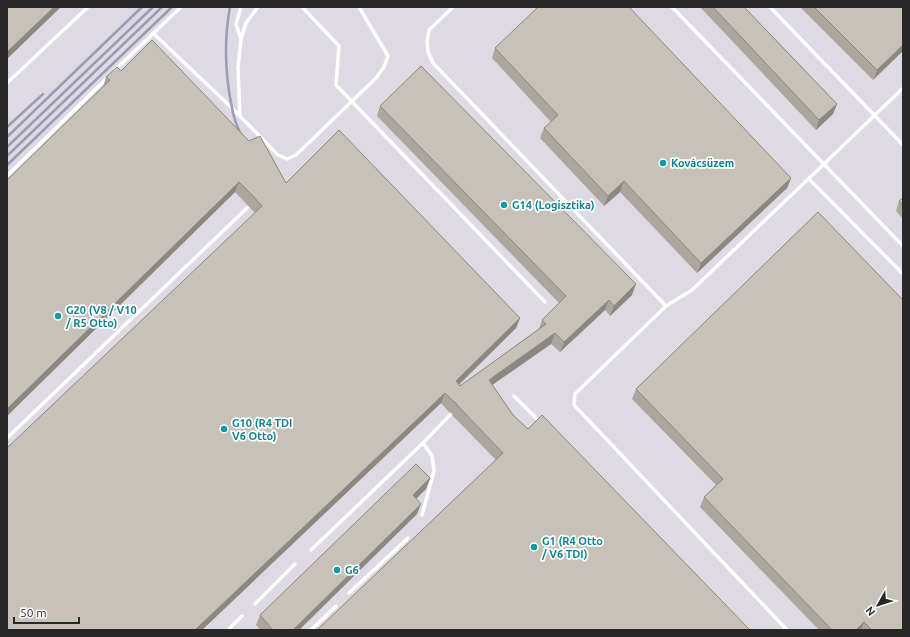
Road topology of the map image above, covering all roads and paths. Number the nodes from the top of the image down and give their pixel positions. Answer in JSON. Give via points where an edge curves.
{"nodes":[{"id":1,"x":88,"y":7,"type":"edge"},
{"id":2,"x":181,"y":7,"type":"edge"},
{"id":3,"x":241,"y":7,"type":"edge"},
{"id":4,"x":258,"y":7,"type":"edge"},
{"id":5,"x":302,"y":7,"type":"edge"},
{"id":6,"x":359,"y":7,"type":"edge"},
{"id":7,"x":453,"y":7,"type":"edge"},
{"id":8,"x":672,"y":7,"type":"edge"},
{"id":9,"x":770,"y":7,"type":"edge"},
{"id":10,"x":153,"y":33,"type":"junction"},
{"id":11,"x":241,"y":39,"type":"junction"},
{"id":12,"x":7,"y":83,"type":"edge"},
{"id":13,"x":903,"y":88,"type":"edge"},
{"id":14,"x":351,"y":102,"type":"junction"},
{"id":15,"x":240,"y":116,"type":"junction"},
{"id":16,"x":875,"y":116,"type":"junction"},
{"id":17,"x":903,"y":145,"type":"edge"},
{"id":18,"x":824,"y":164,"type":"junction"},
{"id":19,"x":7,"y":176,"type":"edge"},
{"id":20,"x":809,"y":179,"type":"junction"},
{"id":21,"x":247,"y":208,"type":"dead end"},
{"id":22,"x":903,"y":246,"type":"edge"},
{"id":23,"x":903,"y":274,"type":"edge"},
{"id":24,"x":545,"y":302,"type":"dead end"},
{"id":25,"x":666,"y":306,"type":"junction"},
{"id":26,"x":514,"y":396,"type":"dead end"},
{"id":27,"x":450,"y":415,"type":"dead end"},
{"id":28,"x":542,"y":424,"type":"edge"},
{"id":29,"x":7,"y":438,"type":"edge"},
{"id":30,"x":423,"y":443,"type":"junction"},
{"id":31,"x":422,"y":515,"type":"dead end"},
{"id":32,"x":408,"y":538,"type":"dead end"},
{"id":33,"x":311,"y":550,"type":"dead end"},
{"id":34,"x":295,"y":564,"type":"dead end"},
{"id":35,"x":349,"y":593,"type":"dead end"},
{"id":36,"x":255,"y":604,"type":"dead end"},
{"id":37,"x":336,"y":606,"type":"dead end"},
{"id":38,"x":242,"y":616,"type":"dead end"},
{"id":39,"x":228,"y":630,"type":"edge"},
{"id":40,"x":311,"y":630,"type":"edge"},
{"id":41,"x":787,"y":630,"type":"edge"}],
"edges":[{"from":1,"to":12,"type":"lane"},
{"from":2,"to":10,"type":"lane"},
{"from":3,"to":11,"type":"lane","via":[[236,24]]},
{"from":4,"to":11,"type":"lane","via":[[246,23]]},
{"from":5,"to":14,"type":"lane","via":[[338,46],[336,85]]},
{"from":6,"to":14,"type":"lane","via":[[388,56],[376,78]]},
{"from":7,"to":25,"type":"lane","via":[[429,30],[428,52],[433,62]]},
{"from":8,"to":18,"type":"lane"},
{"from":9,"to":16,"type":"lane"},
{"from":10,"to":15,"type":"lane"},
{"from":10,"to":19,"type":"lane"},
{"from":11,"to":15,"type":"lane","via":[[238,68]]},
{"from":13,"to":16,"type":"lane"},
{"from":14,"to":15,"type":"lane","via":[[296,155],[287,159],[278,155]]},
{"from":14,"to":24,"type":"lane"},
{"from":16,"to":17,"type":"lane"},
{"from":16,"to":18,"type":"lane"},
{"from":18,"to":20,"type":"lane"},
{"from":18,"to":22,"type":"lane"},
{"from":20,"to":23,"type":"lane"},
{"from":20,"to":25,"type":"lane","via":[[692,290]]},
{"from":21,"to":29,"type":"lane"},
{"from":25,"to":41,"type":"lane","via":[[575,394],[574,405]]},
{"from":26,"to":28,"type":"lane"},
{"from":27,"to":30,"type":"lane"},
{"from":30,"to":31,"type":"lane","via":[[432,456],[434,471]]},
{"from":30,"to":33,"type":"lane"},
{"from":32,"to":35,"type":"lane"},
{"from":34,"to":36,"type":"lane"},
{"from":37,"to":40,"type":"lane"},
{"from":38,"to":39,"type":"lane"}]}
